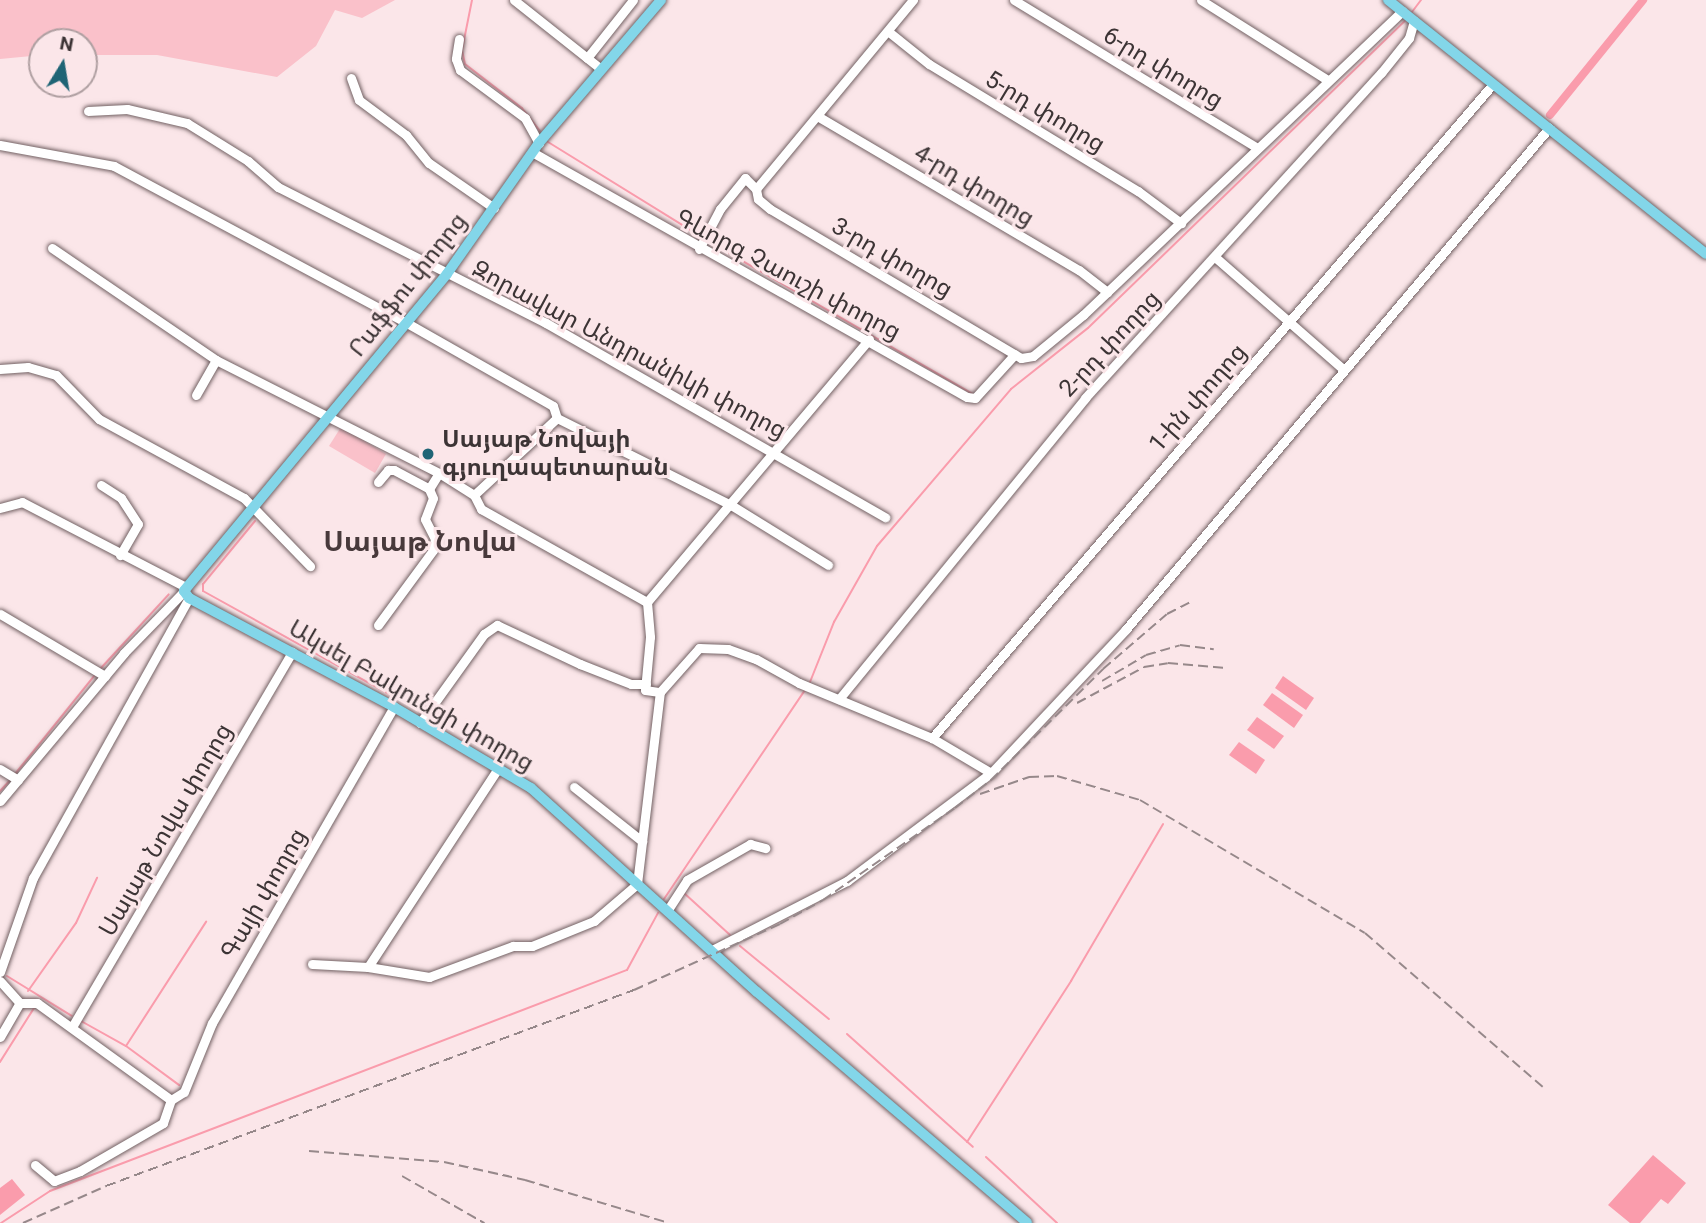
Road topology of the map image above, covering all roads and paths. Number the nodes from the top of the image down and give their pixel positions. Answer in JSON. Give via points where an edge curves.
{"nodes":[{"id":1,"x":633,"y":0,"type":"edge"},
{"id":2,"x":661,"y":0,"type":"edge"},
{"id":3,"x":913,"y":0,"type":"edge"},
{"id":4,"x":1014,"y":0,"type":"edge"},
{"id":5,"x":1201,"y":0,"type":"edge"},
{"id":6,"x":1388,"y":0,"type":"edge"},
{"id":7,"x":517,"y":1,"type":"edge"},
{"id":8,"x":1402,"y":11,"type":"junction"},
{"id":9,"x":1414,"y":21,"type":"junction"},
{"id":10,"x":890,"y":32,"type":"junction"},
{"id":11,"x":459,"y":39,"type":"dead end"},
{"id":12,"x":587,"y":58,"type":"junction"},
{"id":13,"x":601,"y":69,"type":"junction"},
{"id":14,"x":351,"y":78,"type":"dead end"},
{"id":15,"x":1326,"y":79,"type":"junction"},
{"id":16,"x":1493,"y":84,"type":"junction"},
{"id":17,"x":88,"y":111,"type":"dead end"},
{"id":18,"x":819,"y":117,"type":"junction"},
{"id":19,"x":1547,"y":127,"type":"junction"},
{"id":20,"x":0,"y":145,"type":"edge"},
{"id":21,"x":1256,"y":147,"type":"junction"},
{"id":22,"x":536,"y":148,"type":"junction"},
{"id":23,"x":757,"y":190,"type":"junction"},
{"id":24,"x":494,"y":208,"type":"junction"},
{"id":25,"x":1181,"y":223,"type":"junction"},
{"id":26,"x":52,"y":248,"type":"dead end"},
{"id":27,"x":699,"y":249,"type":"junction"},
{"id":28,"x":1706,"y":254,"type":"edge"},
{"id":29,"x":1215,"y":257,"type":"junction"},
{"id":30,"x":447,"y":274,"type":"junction"},
{"id":31,"x":1107,"y":292,"type":"junction"},
{"id":32,"x":1289,"y":321,"type":"junction"},
{"id":33,"x":407,"y":323,"type":"junction"},
{"id":34,"x":869,"y":340,"type":"junction"},
{"id":35,"x":1015,"y":354,"type":"junction"},
{"id":36,"x":216,"y":360,"type":"junction"},
{"id":37,"x":0,"y":369,"type":"edge"},
{"id":38,"x":1344,"y":370,"type":"junction"},
{"id":39,"x":196,"y":396,"type":"dead end"},
{"id":40,"x":329,"y":416,"type":"junction"},
{"id":41,"x":557,"y":418,"type":"junction"},
{"id":42,"x":777,"y":451,"type":"junction"},
{"id":43,"x":439,"y":473,"type":"junction"},
{"id":44,"x":378,"y":482,"type":"dead end"},
{"id":45,"x":101,"y":485,"type":"dead end"},
{"id":46,"x":429,"y":489,"type":"junction"},
{"id":47,"x":474,"y":495,"type":"junction"},
{"id":48,"x":731,"y":505,"type":"junction"},
{"id":49,"x":251,"y":507,"type":"junction"},
{"id":50,"x":0,"y":508,"type":"edge"},
{"id":51,"x":886,"y":517,"type":"dead end"},
{"id":52,"x":120,"y":555,"type":"junction"},
{"id":53,"x":828,"y":565,"type":"dead end"},
{"id":54,"x":310,"y":566,"type":"dead end"},
{"id":55,"x":186,"y":592,"type":"junction"},
{"id":56,"x":647,"y":602,"type":"junction"},
{"id":57,"x":0,"y":614,"type":"edge"},
{"id":58,"x":378,"y":625,"type":"dead end"},
{"id":59,"x":292,"y":652,"type":"junction"},
{"id":60,"x":105,"y":676,"type":"junction"},
{"id":61,"x":646,"y":684,"type":"junction"},
{"id":62,"x":660,"y":692,"type":"junction"},
{"id":63,"x":839,"y":699,"type":"junction"},
{"id":64,"x":394,"y":707,"type":"junction"},
{"id":65,"x":420,"y":723,"type":"junction"},
{"id":66,"x":932,"y":738,"type":"junction"},
{"id":67,"x":499,"y":767,"type":"junction"},
{"id":68,"x":0,"y":769,"type":"edge"},
{"id":69,"x":991,"y":773,"type":"junction"},
{"id":70,"x":14,"y":778,"type":"junction"},
{"id":71,"x":574,"y":786,"type":"dead end"},
{"id":72,"x":0,"y":801,"type":"edge"},
{"id":73,"x":642,"y":841,"type":"junction"},
{"id":74,"x":765,"y":848,"type":"dead end"},
{"id":75,"x":637,"y":884,"type":"junction"},
{"id":76,"x":667,"y":911,"type":"junction"},
{"id":77,"x":712,"y":950,"type":"junction"},
{"id":78,"x":312,"y":964,"type":"dead end"},
{"id":79,"x":368,"y":967,"type":"junction"},
{"id":80,"x":0,"y":972,"type":"edge"},
{"id":81,"x":0,"y":981,"type":"edge"},
{"id":82,"x":20,"y":1003,"type":"junction"},
{"id":83,"x":72,"y":1027,"type":"junction"},
{"id":84,"x":0,"y":1037,"type":"edge"},
{"id":85,"x":171,"y":1100,"type":"junction"},
{"id":86,"x":35,"y":1165,"type":"dead end"},
{"id":87,"x":1027,"y":1223,"type":"edge"}],
"edges":[{"from":1,"to":12,"type":"street"},
{"from":2,"to":13,"type":"main road","name":"Րաֆֆու փողոց"},
{"from":3,"to":10,"type":"street"},
{"from":4,"to":21,"type":"street","name":"6-րդ փողոց"},
{"from":5,"to":15,"type":"street"},
{"from":6,"to":8,"type":"main road"},
{"from":7,"to":12,"type":"street"},
{"from":8,"to":9,"type":"main road"},
{"from":8,"to":15,"type":"street"},
{"from":9,"to":16,"type":"main road"},
{"from":9,"to":29,"type":"street","name":"2-րդ փողոց","via":[[1409,37],[1381,73]]},
{"from":10,"to":18,"type":"street"},
{"from":10,"to":25,"type":"street","name":"5-րդ փողոց","via":[[929,64],[1138,191]]},
{"from":11,"to":22,"type":"street","via":[[456,59],[460,70],[525,118]]},
{"from":12,"to":13,"type":"street"},
{"from":13,"to":22,"type":"main road","name":"Րաֆֆու փողոց"},
{"from":14,"to":24,"type":"street","via":[[359,100],[406,135],[429,163]]},
{"from":15,"to":21,"type":"street"},
{"from":16,"to":19,"type":"main road"},
{"from":16,"to":32,"type":"street","name":"1-ին փողոց"},
{"from":17,"to":30,"type":"street","name":"Զորավար Անդրանիկի փողոց","via":[[127,109],[187,123],[248,161],[278,187],[335,212]]},
{"from":18,"to":23,"type":"street"},
{"from":18,"to":31,"type":"street","name":"4-րդ փողոց","via":[[1079,270]]},
{"from":19,"to":28,"type":"main road"},
{"from":19,"to":38,"type":"street"},
{"from":20,"to":33,"type":"street","via":[[114,166]]},
{"from":21,"to":25,"type":"street"},
{"from":22,"to":24,"type":"main road","name":"Րաֆֆու փողոց"},
{"from":22,"to":27,"type":"street","name":"Գևորգ Չաուշի փողոց"},
{"from":23,"to":27,"type":"street","via":[[745,178],[720,209]]},
{"from":23,"to":35,"type":"street","name":"3-րդ փողոց","via":[[758,199],[770,209]]},
{"from":24,"to":30,"type":"main road","name":"Րաֆֆու փողոց"},
{"from":25,"to":31,"type":"street"},
{"from":26,"to":36,"type":"street"},
{"from":27,"to":34,"type":"street","name":"Գևորգ Չաուշի փողոց"},
{"from":29,"to":32,"type":"street"},
{"from":29,"to":63,"type":"street","name":"2-րդ փողոց","via":[[1086,398]]},
{"from":30,"to":33,"type":"main road","name":"Րաֆֆու փողոց"},
{"from":30,"to":42,"type":"street","name":"Զորավար Անդրանիկի փողոց"},
{"from":31,"to":35,"type":"street","via":[[1042,352],[1021,358]]},
{"from":32,"to":38,"type":"street"},
{"from":32,"to":66,"type":"street","name":"1-ին փողոց"},
{"from":33,"to":40,"type":"main road","name":"Րաֆֆու փողոց"},
{"from":33,"to":41,"type":"street","via":[[553,406]]},
{"from":34,"to":35,"type":"street","name":"Գևորգ Չաուշի փողոց","via":[[975,398]]},
{"from":34,"to":42,"type":"street"},
{"from":36,"to":39,"type":"street"},
{"from":36,"to":40,"type":"street"},
{"from":37,"to":49,"type":"street","via":[[28,367],[56,375],[99,419],[225,486]]},
{"from":38,"to":69,"type":"street","via":[[1126,629]]},
{"from":40,"to":43,"type":"street"},
{"from":40,"to":49,"type":"main road","name":"Րաֆֆու փողոց"},
{"from":41,"to":47,"type":"street"},
{"from":41,"to":48,"type":"street"},
{"from":42,"to":48,"type":"street"},
{"from":42,"to":51,"type":"street","name":"Զորավար Անդրանիկի փողոց"},
{"from":43,"to":46,"type":"street"},
{"from":43,"to":47,"type":"street"},
{"from":44,"to":46,"type":"street","via":[[388,470],[394,470]]},
{"from":45,"to":52,"type":"street","via":[[121,498],[138,524]]},
{"from":46,"to":58,"type":"street","via":[[433,498],[425,519],[435,539],[433,550]]},
{"from":47,"to":56,"type":"street","via":[[481,509]]},
{"from":48,"to":53,"type":"street"},
{"from":48,"to":56,"type":"street"},
{"from":49,"to":54,"type":"street"},
{"from":49,"to":55,"type":"main road","name":"Րաֆֆու փողոց"},
{"from":50,"to":52,"type":"street","via":[[22,502]]},
{"from":52,"to":55,"type":"street"},
{"from":55,"to":59,"type":"main road","name":"Ակսել Բակունցի փողոց"},
{"from":55,"to":60,"type":"street","name":"Րաֆֆու փողոց"},
{"from":55,"to":80,"type":"street","via":[[33,878]]},
{"from":56,"to":61,"type":"street"},
{"from":57,"to":60,"type":"street"},
{"from":59,"to":64,"type":"main road","name":"Ակսել Բակունցի փողոց"},
{"from":59,"to":83,"type":"street","name":"Սայաթ Նովա փողոց"},
{"from":60,"to":70,"type":"street","name":"Րաֆֆու փողոց"},
{"from":61,"to":62,"type":"street","via":[[645,690]]},
{"from":61,"to":65,"type":"street","via":[[631,684],[580,664],[497,625],[484,634]]},
{"from":62,"to":63,"type":"street","via":[[691,653],[709,646],[756,659]]},
{"from":62,"to":73,"type":"street"},
{"from":63,"to":66,"type":"street"},
{"from":64,"to":65,"type":"main road","name":"Ակսել Բակունցի փողոց"},
{"from":64,"to":85,"type":"street","name":"Գայի փողոց","via":[[212,1023],[184,1092]]},
{"from":65,"to":67,"type":"main road","name":"Ակսել Բակունցի փողոց"},
{"from":66,"to":69,"type":"street"},
{"from":67,"to":75,"type":"main road","name":"Ակսել Բակունցի փողոց","via":[[531,788]]},
{"from":67,"to":79,"type":"street"},
{"from":68,"to":70,"type":"street"},
{"from":69,"to":77,"type":"street","via":[[847,881]]},
{"from":70,"to":72,"type":"street","name":"Րաֆֆու փողոց"},
{"from":71,"to":73,"type":"street"},
{"from":73,"to":75,"type":"street"},
{"from":74,"to":76,"type":"street","via":[[750,844],[687,880]]},
{"from":75,"to":76,"type":"main road","name":"Ակսել Բակունցի փողոց"},
{"from":75,"to":79,"type":"street","via":[[594,922],[532,946],[513,946],[429,977]]},
{"from":76,"to":77,"type":"main road","name":"Ակսել Բակունցի փողոց"},
{"from":77,"to":87,"type":"main road","name":"Ակսել Բակունցի փողոց"},
{"from":78,"to":79,"type":"street"},
{"from":81,"to":82,"type":"street"},
{"from":82,"to":83,"type":"street","via":[[37,1003]]},
{"from":82,"to":84,"type":"street"},
{"from":83,"to":85,"type":"street"},
{"from":85,"to":86,"type":"street","name":"Գայի փողոց","via":[[163,1123],[80,1171],[54,1181]]}]}
